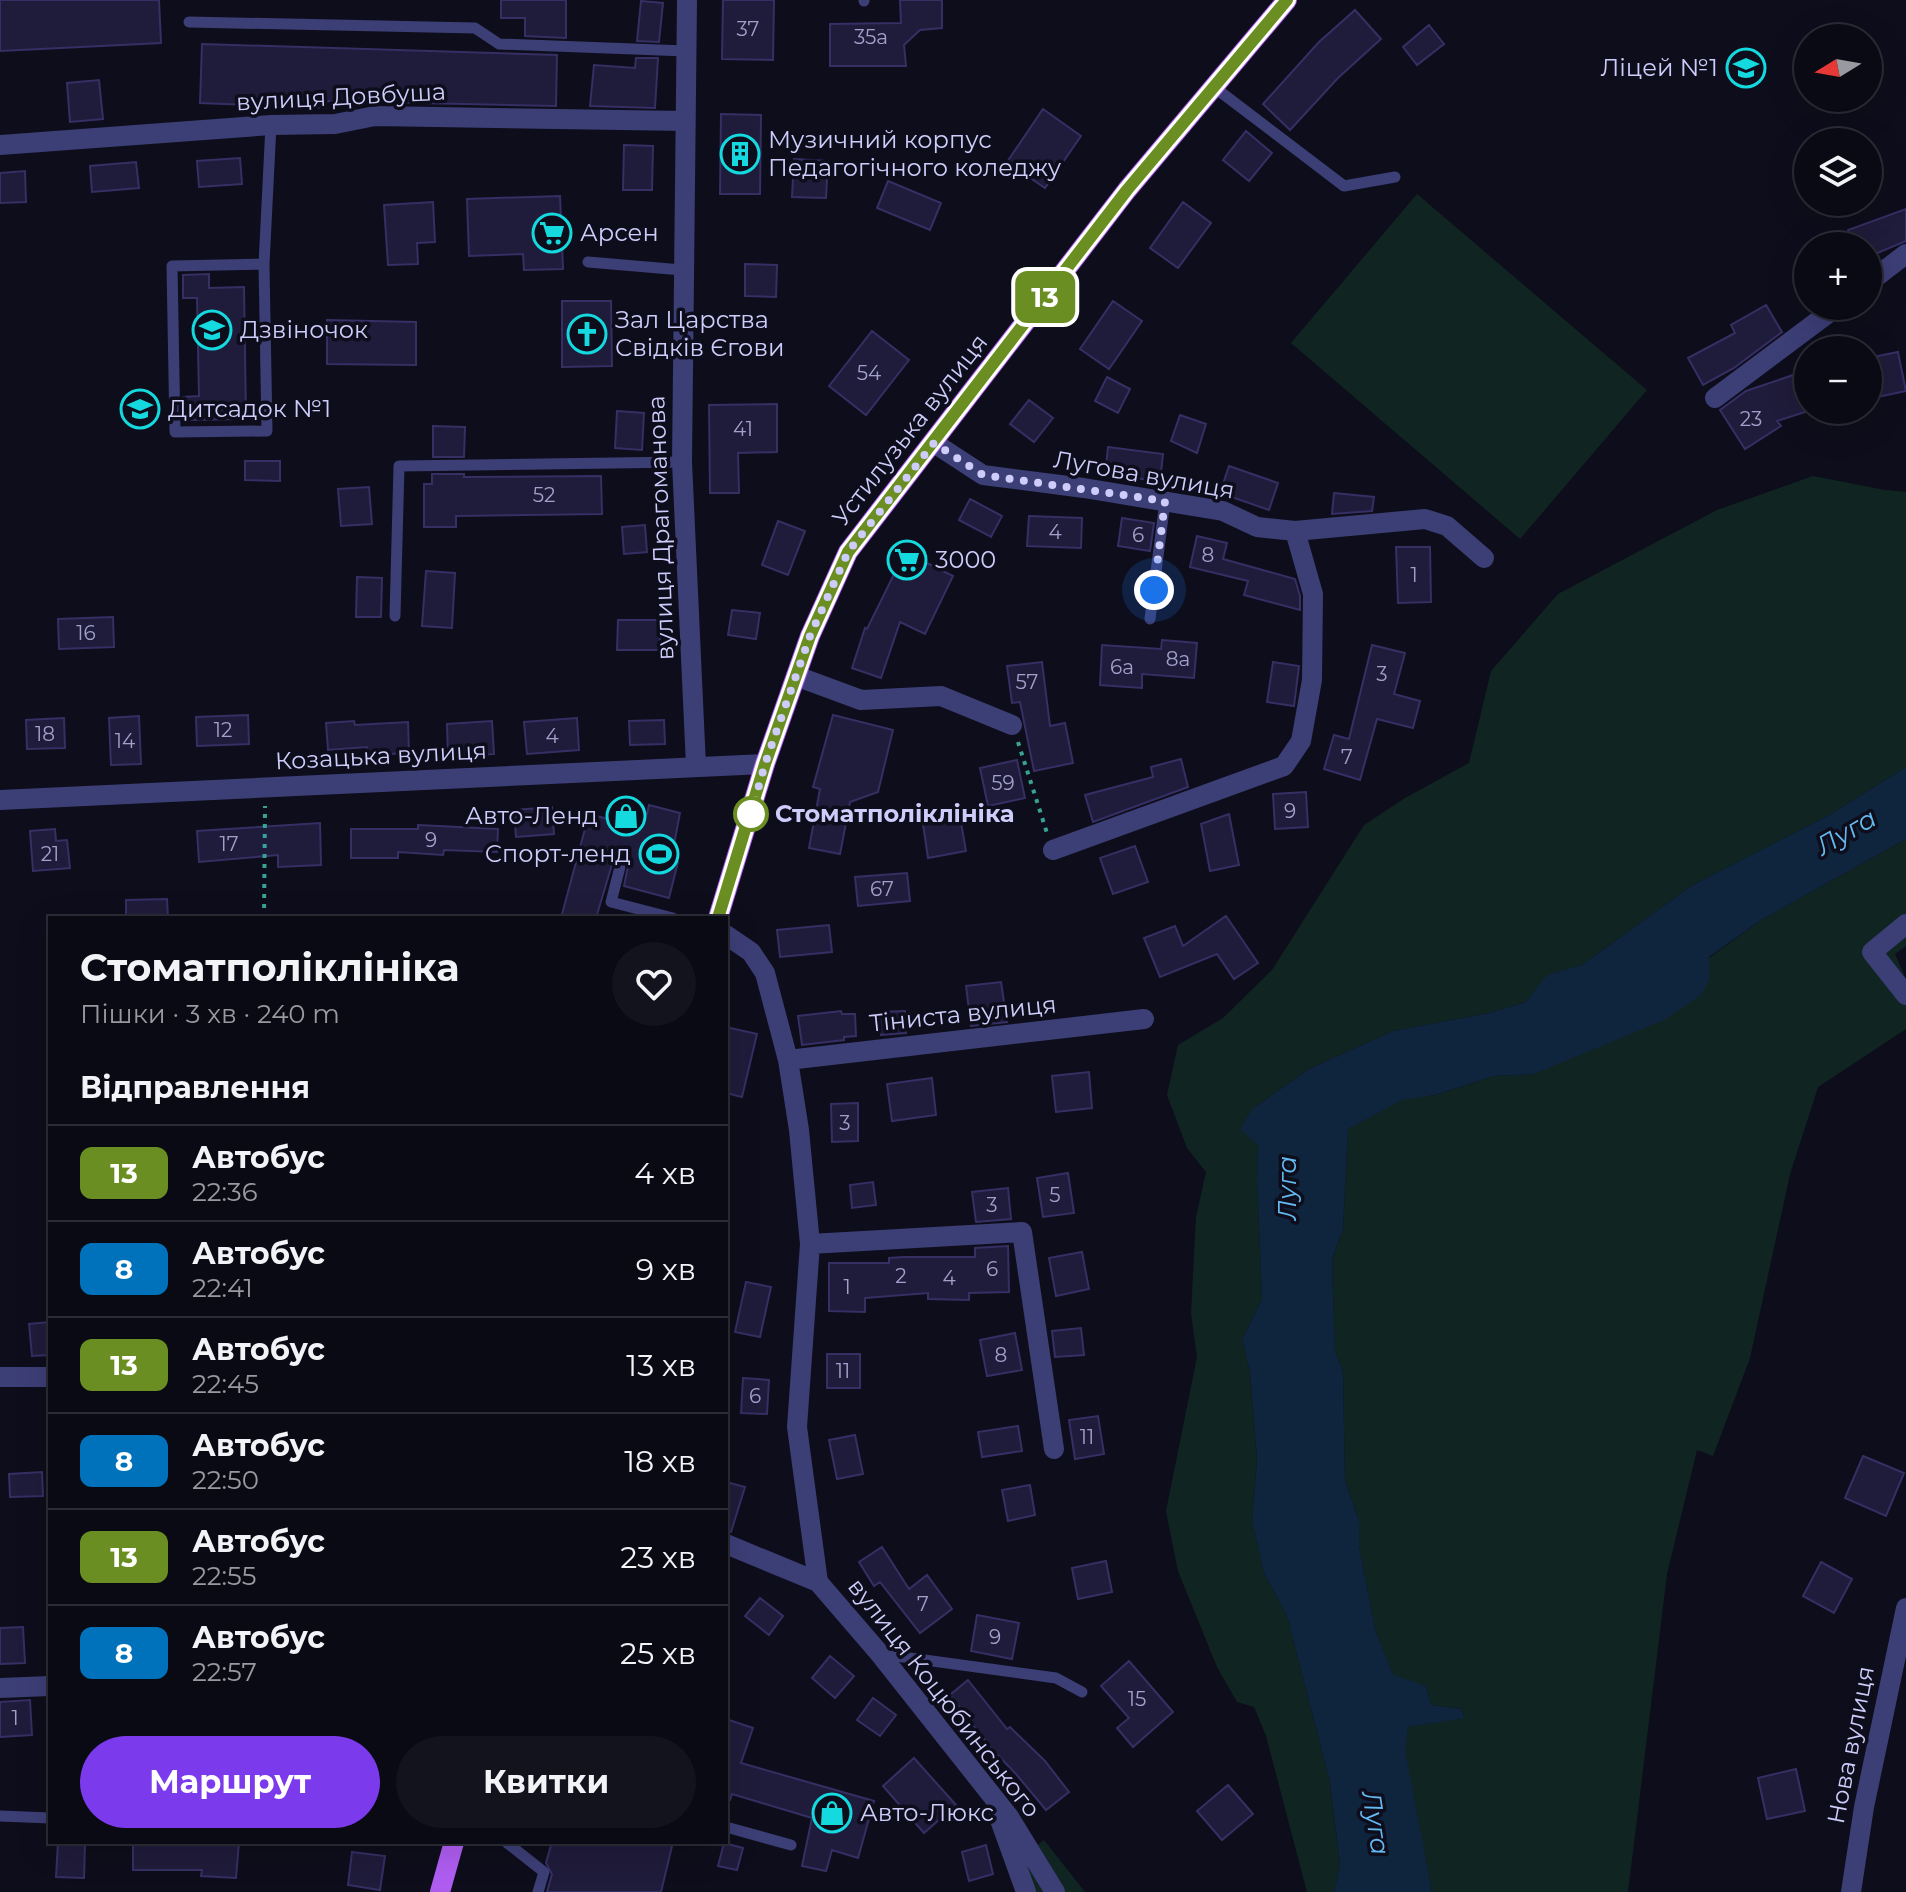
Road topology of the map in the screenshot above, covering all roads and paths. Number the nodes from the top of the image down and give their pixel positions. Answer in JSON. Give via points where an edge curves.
{"nodes":[{"id":1,"x":687,"y":0,"type":"edge"},
{"id":2,"x":1287,"y":0,"type":"edge"},
{"id":3,"x":189,"y":22,"type":"dead end"},
{"id":4,"x":686,"y":51,"type":"junction"},
{"id":5,"x":1214,"y":87,"type":"junction"},
{"id":6,"x":685,"y":121,"type":"junction"},
{"id":7,"x":271,"y":125,"type":"junction"},
{"id":8,"x":0,"y":145,"type":"edge"},
{"id":9,"x":1395,"y":177,"type":"dead end"},
{"id":10,"x":1906,"y":254,"type":"edge"},
{"id":11,"x":588,"y":262,"type":"dead end"},
{"id":12,"x":264,"y":264,"type":"junction"},
{"id":13,"x":682,"y":270,"type":"junction"},
{"id":14,"x":1882,"y":272,"type":"edge"},
{"id":15,"x":1819,"y":320,"type":"edge"},
{"id":16,"x":1715,"y":398,"type":"dead end"},
{"id":17,"x":934,"y":443,"type":"junction"},
{"id":18,"x":682,"y":462,"type":"junction"},
{"id":19,"x":1165,"y":501,"type":"junction"},
{"id":20,"x":1295,"y":531,"type":"junction"},
{"id":21,"x":1484,"y":558,"type":"dead end"},
{"id":22,"x":395,"y":616,"type":"dead end"},
{"id":23,"x":1150,"y":619,"type":"dead end"},
{"id":24,"x":796,"y":676,"type":"junction"},
{"id":25,"x":1012,"y":725,"type":"joint"},
{"id":26,"x":765,"y":764,"type":"junction"},
{"id":27,"x":696,"y":766,"type":"junction"},
{"id":28,"x":265,"y":788,"type":"junction"},
{"id":29,"x":0,"y":800,"type":"edge"},
{"id":30,"x":1053,"y":850,"type":"joint"},
{"id":31,"x":621,"y":863,"type":"dead end"},
{"id":32,"x":264,"y":916,"type":"edge"},
{"id":33,"x":665,"y":916,"type":"edge"},
{"id":34,"x":719,"y":916,"type":"edge"},
{"id":35,"x":1906,"y":924,"type":"edge"},
{"id":36,"x":728,"y":936,"type":"edge"},
{"id":37,"x":1906,"y":995,"type":"edge"},
{"id":38,"x":1144,"y":1019,"type":"dead end"},
{"id":39,"x":788,"y":1060,"type":"junction"},
{"id":40,"x":810,"y":1244,"type":"junction"},
{"id":41,"x":0,"y":1377,"type":"edge"},
{"id":42,"x":48,"y":1377,"type":"edge"},
{"id":43,"x":1054,"y":1449,"type":"dead end"},
{"id":44,"x":728,"y":1545,"type":"edge"},
{"id":45,"x":818,"y":1582,"type":"junction"},
{"id":46,"x":1906,"y":1608,"type":"edge"},
{"id":47,"x":880,"y":1654,"type":"junction"},
{"id":48,"x":48,"y":1686,"type":"edge"},
{"id":49,"x":0,"y":1688,"type":"edge"},
{"id":50,"x":1082,"y":1692,"type":"dead end"},
{"id":51,"x":989,"y":1791,"type":"junction"},
{"id":52,"x":0,"y":1816,"type":"edge"},
{"id":53,"x":48,"y":1818,"type":"edge"},
{"id":54,"x":728,"y":1828,"type":"edge"},
{"id":55,"x":453,"y":1844,"type":"edge"},
{"id":56,"x":509,"y":1844,"type":"edge"},
{"id":57,"x":791,"y":1845,"type":"dead end"},
{"id":58,"x":440,"y":1892,"type":"edge"},
{"id":59,"x":538,"y":1892,"type":"edge"},
{"id":60,"x":1026,"y":1892,"type":"edge"},
{"id":61,"x":1055,"y":1892,"type":"edge"},
{"id":62,"x":1851,"y":1892,"type":"edge"}],
"edges":[{"from":1,"to":4,"type":"street","name":"вулиця Драгоманова"},
{"from":2,"to":5,"type":"main road","name":"Устилузька вулиця"},
{"from":3,"to":4,"type":"lane","via":[[475,28],[499,44]]},
{"from":4,"to":6,"type":"street","name":"вулиця Драгоманова"},
{"from":5,"to":9,"type":"lane","via":[[1344,186]]},
{"from":5,"to":17,"type":"main road","name":"Устилузька вулиця","via":[[1127,190]]},
{"from":6,"to":7,"type":"street","name":"вулиця Довбуша","via":[[375,116],[335,124]]},
{"from":6,"to":13,"type":"street","name":"вулиця Драгоманова"},
{"from":7,"to":8,"type":"street","name":"вулиця Довбуша"},
{"from":7,"to":12,"type":"lane"},
{"from":10,"to":14,"type":"street"},
{"from":11,"to":13,"type":"lane"},
{"from":12,"to":12,"type":"lane","via":[[267,431],[175,432],[172,266]]},
{"from":13,"to":18,"type":"street","name":"вулиця Драгоманова"},
{"from":15,"to":16,"type":"street"},
{"from":17,"to":19,"type":"street","name":"Лугова вулиця","via":[[983,475]]},
{"from":17,"to":24,"type":"main road","name":"Устилузька вулиця","via":[[848,552]]},
{"from":18,"to":22,"type":"lane","via":[[399,466]]},
{"from":18,"to":27,"type":"street","name":"вулиця Драгоманова"},
{"from":19,"to":20,"type":"street","name":"Лугова вулиця","via":[[1223,511],[1257,527]]},
{"from":19,"to":23,"type":"lane"},
{"from":20,"to":21,"type":"street","name":"Лугова вулиця","via":[[1425,519],[1447,526]]},
{"from":20,"to":30,"type":"street","via":[[1313,594],[1312,680],[1301,741],[1284,766]]},
{"from":24,"to":25,"type":"street","via":[[861,700],[941,696]]},
{"from":24,"to":26,"type":"main road","name":"Устилузька вулиця"},
{"from":25,"to":30,"type":"path"},
{"from":26,"to":27,"type":"street","name":"Козацька вулиця"},
{"from":26,"to":34,"type":"main road","name":"Устилузька вулиця"},
{"from":27,"to":28,"type":"street","name":"Козацька вулиця"},
{"from":28,"to":29,"type":"street","name":"Козацька вулиця"},
{"from":28,"to":32,"type":"path"},
{"from":31,"to":33,"type":"lane","via":[[611,902]]},
{"from":35,"to":37,"type":"street","via":[[1872,952]]},
{"from":36,"to":39,"type":"street","via":[[751,952],[765,973]]},
{"from":38,"to":39,"type":"street","name":"Тіниста вулиця"},
{"from":39,"to":40,"type":"street"},
{"from":40,"to":43,"type":"street","via":[[1022,1232]]},
{"from":40,"to":45,"type":"street","via":[[797,1427]]},
{"from":41,"to":42,"type":"street"},
{"from":44,"to":45,"type":"street","name":"вулиця Коцюбинського"},
{"from":45,"to":47,"type":"street","name":"вулиця Коцюбинського"},
{"from":46,"to":62,"type":"street","name":"Нова вулиця"},
{"from":47,"to":50,"type":"lane","via":[[1056,1678]]},
{"from":47,"to":51,"type":"street","name":"вулиця Коцюбинського"},
{"from":48,"to":49,"type":"street"},
{"from":51,"to":60,"type":"street"},
{"from":51,"to":61,"type":"street","name":"вулиця Коцюбинського"},
{"from":52,"to":53,"type":"lane"},
{"from":54,"to":57,"type":"lane"},
{"from":55,"to":58,"type":"main road"},
{"from":56,"to":59,"type":"lane","via":[[544,1872]]}]}
